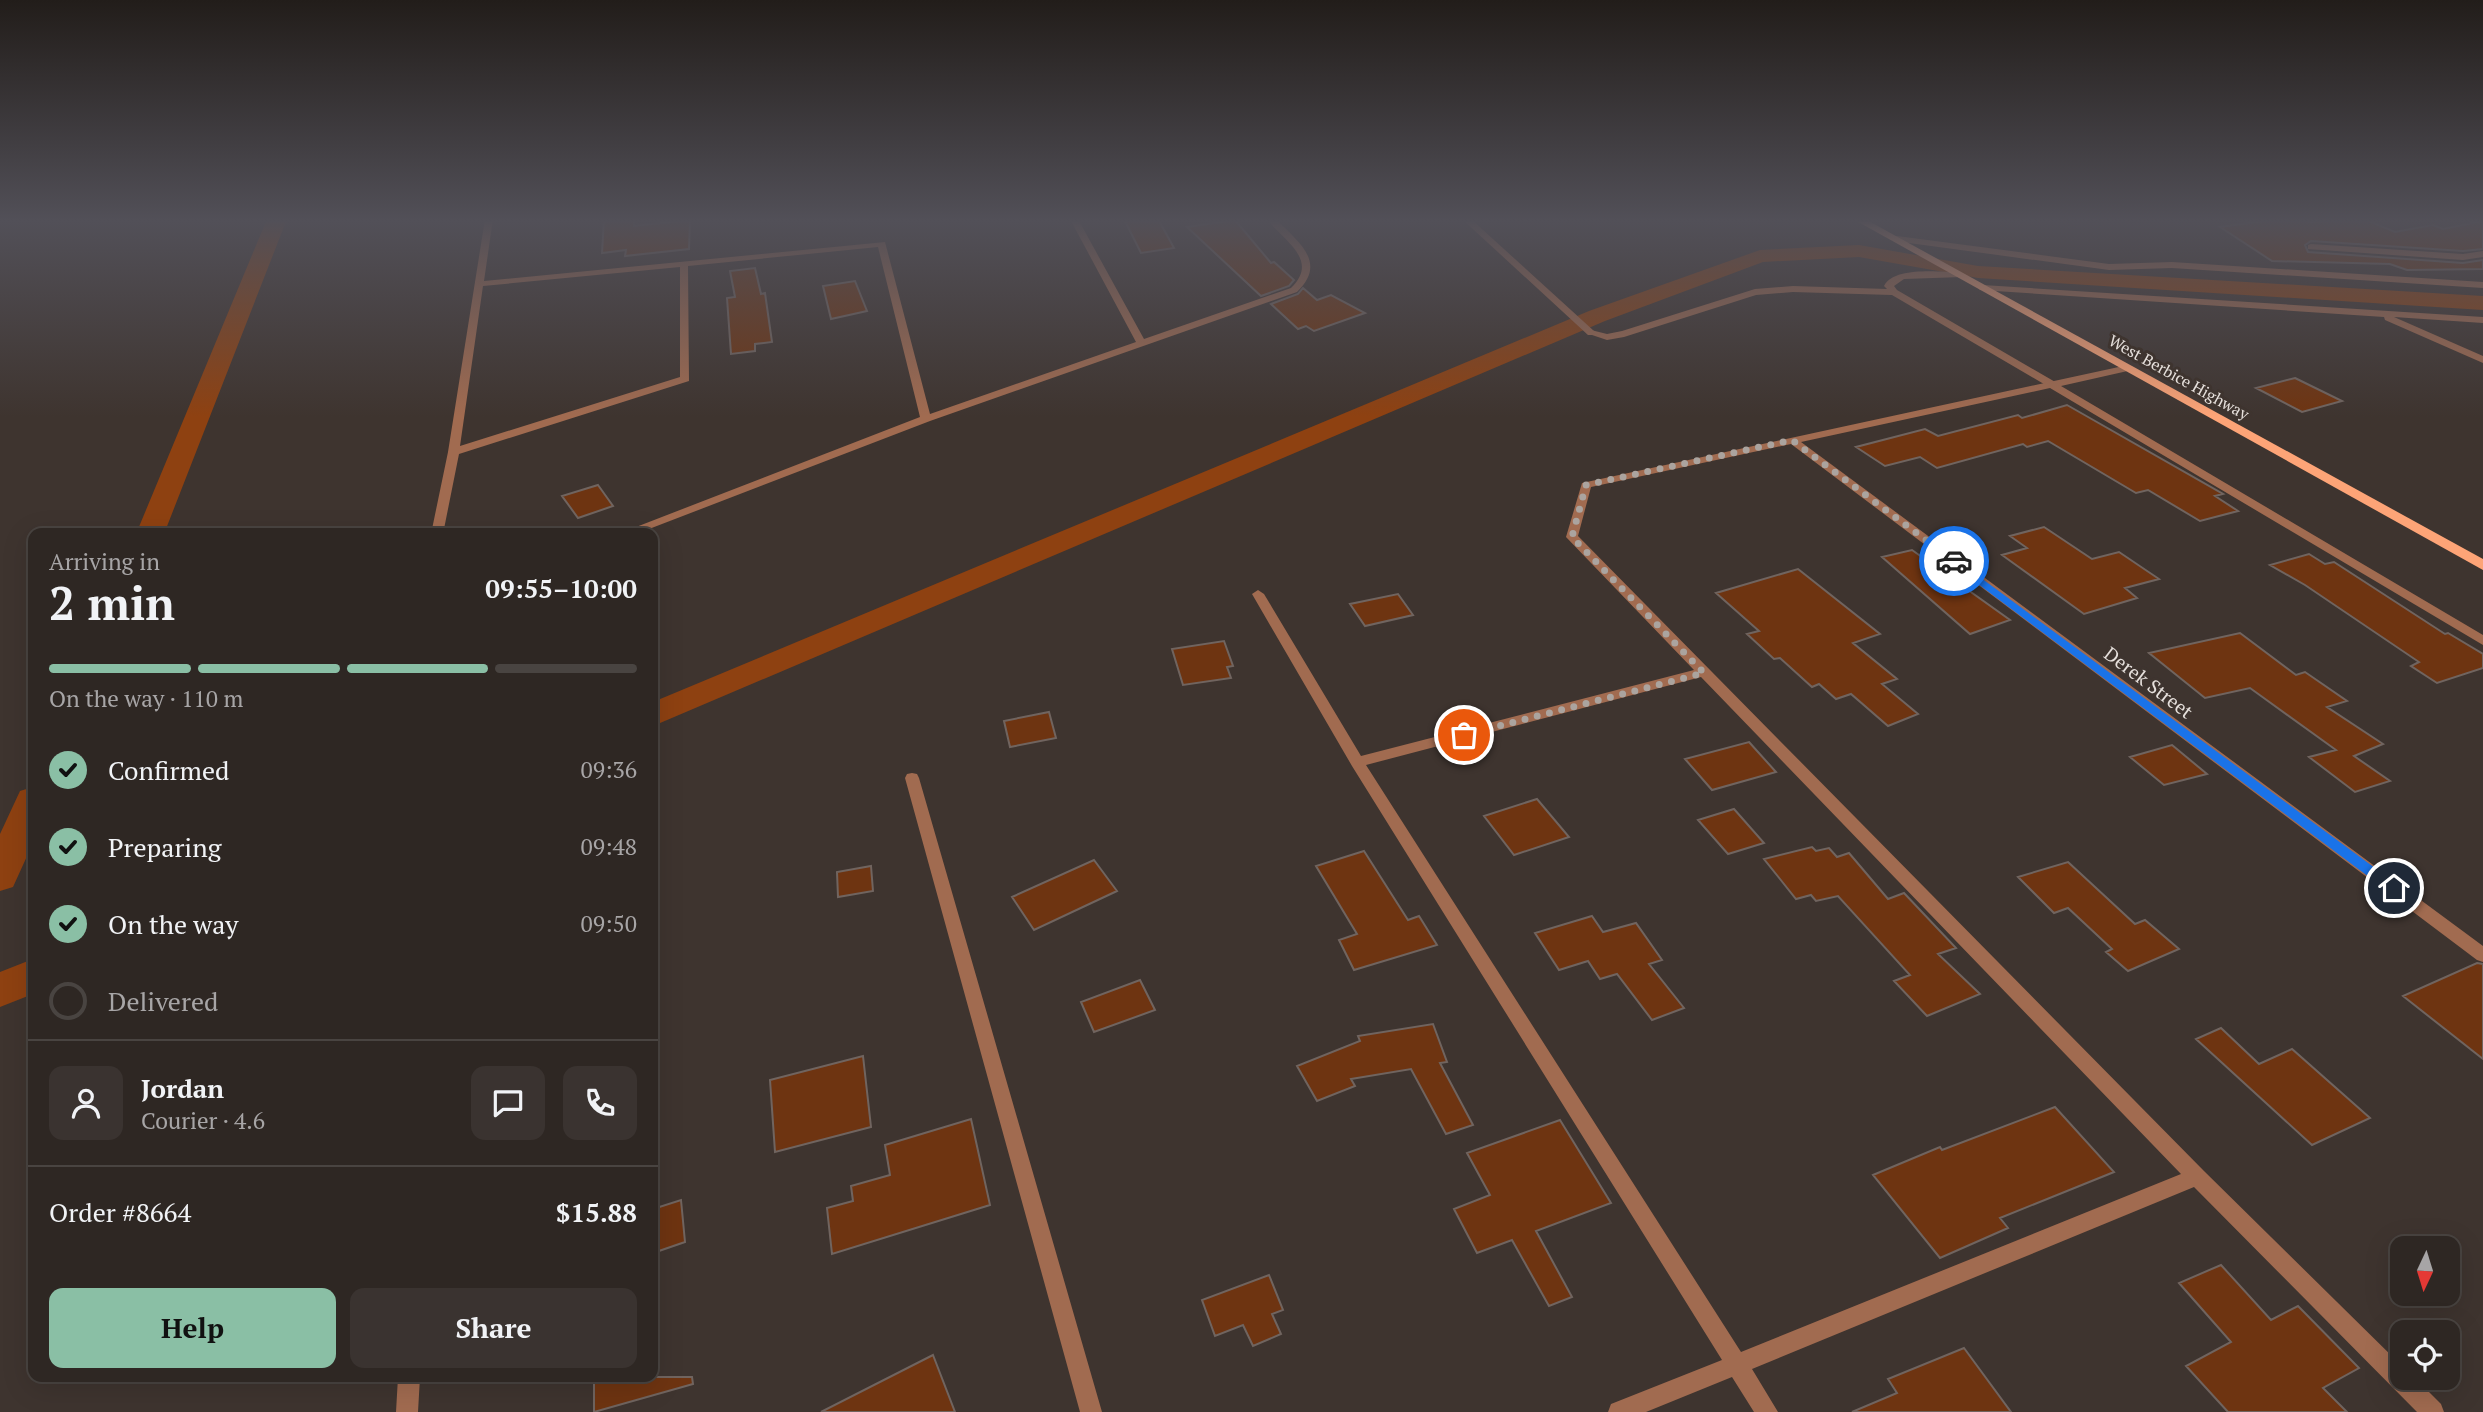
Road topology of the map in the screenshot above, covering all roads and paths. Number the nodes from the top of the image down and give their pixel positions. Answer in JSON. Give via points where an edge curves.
{"nodes":[{"id":1,"x":481,"y":284,"type":"edge"},
{"id":2,"x":684,"y":285,"type":"edge"},
{"id":3,"x":892,"y":285,"type":"edge"},
{"id":4,"x":1109,"y":285,"type":"edge"},
{"id":5,"x":1301,"y":285,"type":"edge"},
{"id":6,"x":1540,"y":285,"type":"edge"},
{"id":7,"x":1891,"y":285,"type":"edge"},
{"id":8,"x":1978,"y":285,"type":"edge"},
{"id":9,"x":1983,"y":288,"type":"junction"},
{"id":10,"x":1894,"y":292,"type":"junction"},
{"id":11,"x":2378,"y":313,"type":"junction"},
{"id":12,"x":2483,"y":320,"type":"edge"},
{"id":13,"x":1141,"y":344,"type":"junction"},
{"id":14,"x":2483,"y":360,"type":"edge"},
{"id":15,"x":2128,"y":369,"type":"junction"},
{"id":16,"x":2053,"y":385,"type":"junction"},
{"id":17,"x":926,"y":419,"type":"junction"},
{"id":18,"x":1792,"y":440,"type":"junction"},
{"id":19,"x":454,"y":453,"type":"junction"},
{"id":20,"x":439,"y":528,"type":"edge"},
{"id":21,"x":640,"y":528,"type":"edge"},
{"id":22,"x":2483,"y":565,"type":"edge"},
{"id":23,"x":1258,"y":594,"type":"dead end"},
{"id":24,"x":2483,"y":640,"type":"edge"},
{"id":25,"x":1704,"y":673,"type":"junction"},
{"id":26,"x":1357,"y":762,"type":"junction"},
{"id":27,"x":912,"y":778,"type":"dead end"},
{"id":28,"x":2483,"y":955,"type":"edge"},
{"id":29,"x":2197,"y":1177,"type":"junction"},
{"id":30,"x":1737,"y":1364,"type":"junction"},
{"id":31,"x":409,"y":1382,"type":"edge"},
{"id":32,"x":407,"y":1412,"type":"edge"},
{"id":33,"x":1091,"y":1412,"type":"edge"},
{"id":34,"x":1619,"y":1412,"type":"edge"},
{"id":35,"x":1767,"y":1412,"type":"edge"},
{"id":36,"x":2434,"y":1412,"type":"edge"}],
"edges":[{"from":1,"to":19,"type":"street"},
{"from":2,"to":19,"type":"street","via":[[685,379]]},
{"from":3,"to":17,"type":"street"},
{"from":4,"to":13,"type":"street"},
{"from":5,"to":13,"type":"street"},
{"from":6,"to":10,"type":"street","via":[[1591,333],[1607,337],[1755,292]]},
{"from":7,"to":10,"type":"street"},
{"from":8,"to":9,"type":"main road","name":"West Berbice Highway"},
{"from":9,"to":11,"type":"street"},
{"from":9,"to":15,"type":"main road","name":"West Berbice Highway"},
{"from":10,"to":16,"type":"street"},
{"from":11,"to":12,"type":"street"},
{"from":11,"to":14,"type":"street"},
{"from":13,"to":17,"type":"street"},
{"from":15,"to":16,"type":"street"},
{"from":15,"to":22,"type":"main road","name":"West Berbice Highway"},
{"from":16,"to":18,"type":"street"},
{"from":16,"to":24,"type":"street"},
{"from":17,"to":21,"type":"street"},
{"from":18,"to":25,"type":"street","via":[[1586,485],[1572,537]]},
{"from":18,"to":28,"type":"street","name":"Derek Street"},
{"from":19,"to":20,"type":"street"},
{"from":23,"to":26,"type":"street"},
{"from":25,"to":26,"type":"street"},
{"from":25,"to":29,"type":"street"},
{"from":26,"to":30,"type":"street"},
{"from":27,"to":33,"type":"street"},
{"from":29,"to":30,"type":"street"},
{"from":29,"to":36,"type":"street"},
{"from":30,"to":34,"type":"street"},
{"from":30,"to":35,"type":"street"},
{"from":31,"to":32,"type":"street"}]}
